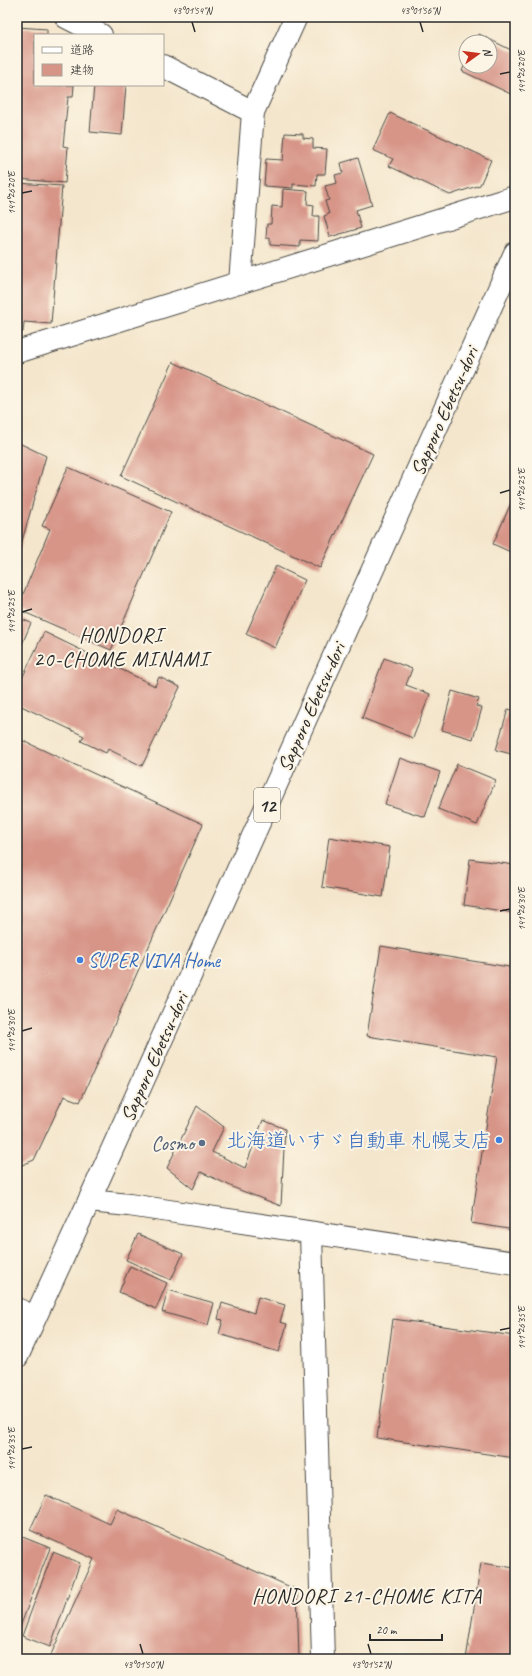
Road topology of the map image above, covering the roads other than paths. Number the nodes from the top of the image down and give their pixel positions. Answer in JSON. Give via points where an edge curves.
{"nodes":[{"id":1,"x":66,"y":17,"type":"edge"},
{"id":2,"x":296,"y":17,"type":"edge"},
{"id":3,"x":99,"y":34,"type":"edge"},
{"id":4,"x":164,"y":67,"type":"edge"},
{"id":5,"x":253,"y":112,"type":"junction"},
{"id":6,"x":515,"y":197,"type":"edge"},
{"id":7,"x":515,"y":253,"type":"edge"},
{"id":8,"x":240,"y":283,"type":"junction"},
{"id":9,"x":17,"y":352,"type":"edge"},
{"id":10,"x":89,"y":1201,"type":"junction"},
{"id":11,"x":311,"y":1233,"type":"junction"},
{"id":12,"x":515,"y":1263,"type":"edge"},
{"id":13,"x":26,"y":1313,"type":"edge"},
{"id":14,"x":17,"y":1357,"type":"edge"},
{"id":15,"x":323,"y":1659,"type":"edge"}],
"edges":[{"from":1,"to":3,"type":"main road"},
{"from":2,"to":5,"type":"main road"},
{"from":4,"to":5,"type":"main road"},
{"from":5,"to":8,"type":"main road"},
{"from":6,"to":8,"type":"main road"},
{"from":7,"to":10,"type":"main road","name":"Sapporo Ebetsu-dori","number":"12"},
{"from":8,"to":9,"type":"main road"},
{"from":10,"to":11,"type":"main road"},
{"from":10,"to":13,"type":"main road","name":"Sapporo Ebetsu-dori","number":"12"},
{"from":11,"to":12,"type":"main road"},
{"from":11,"to":15,"type":"main road"},
{"from":13,"to":14,"type":"main road","name":"Sapporo Ebetsu-dori","number":"12"}]}
